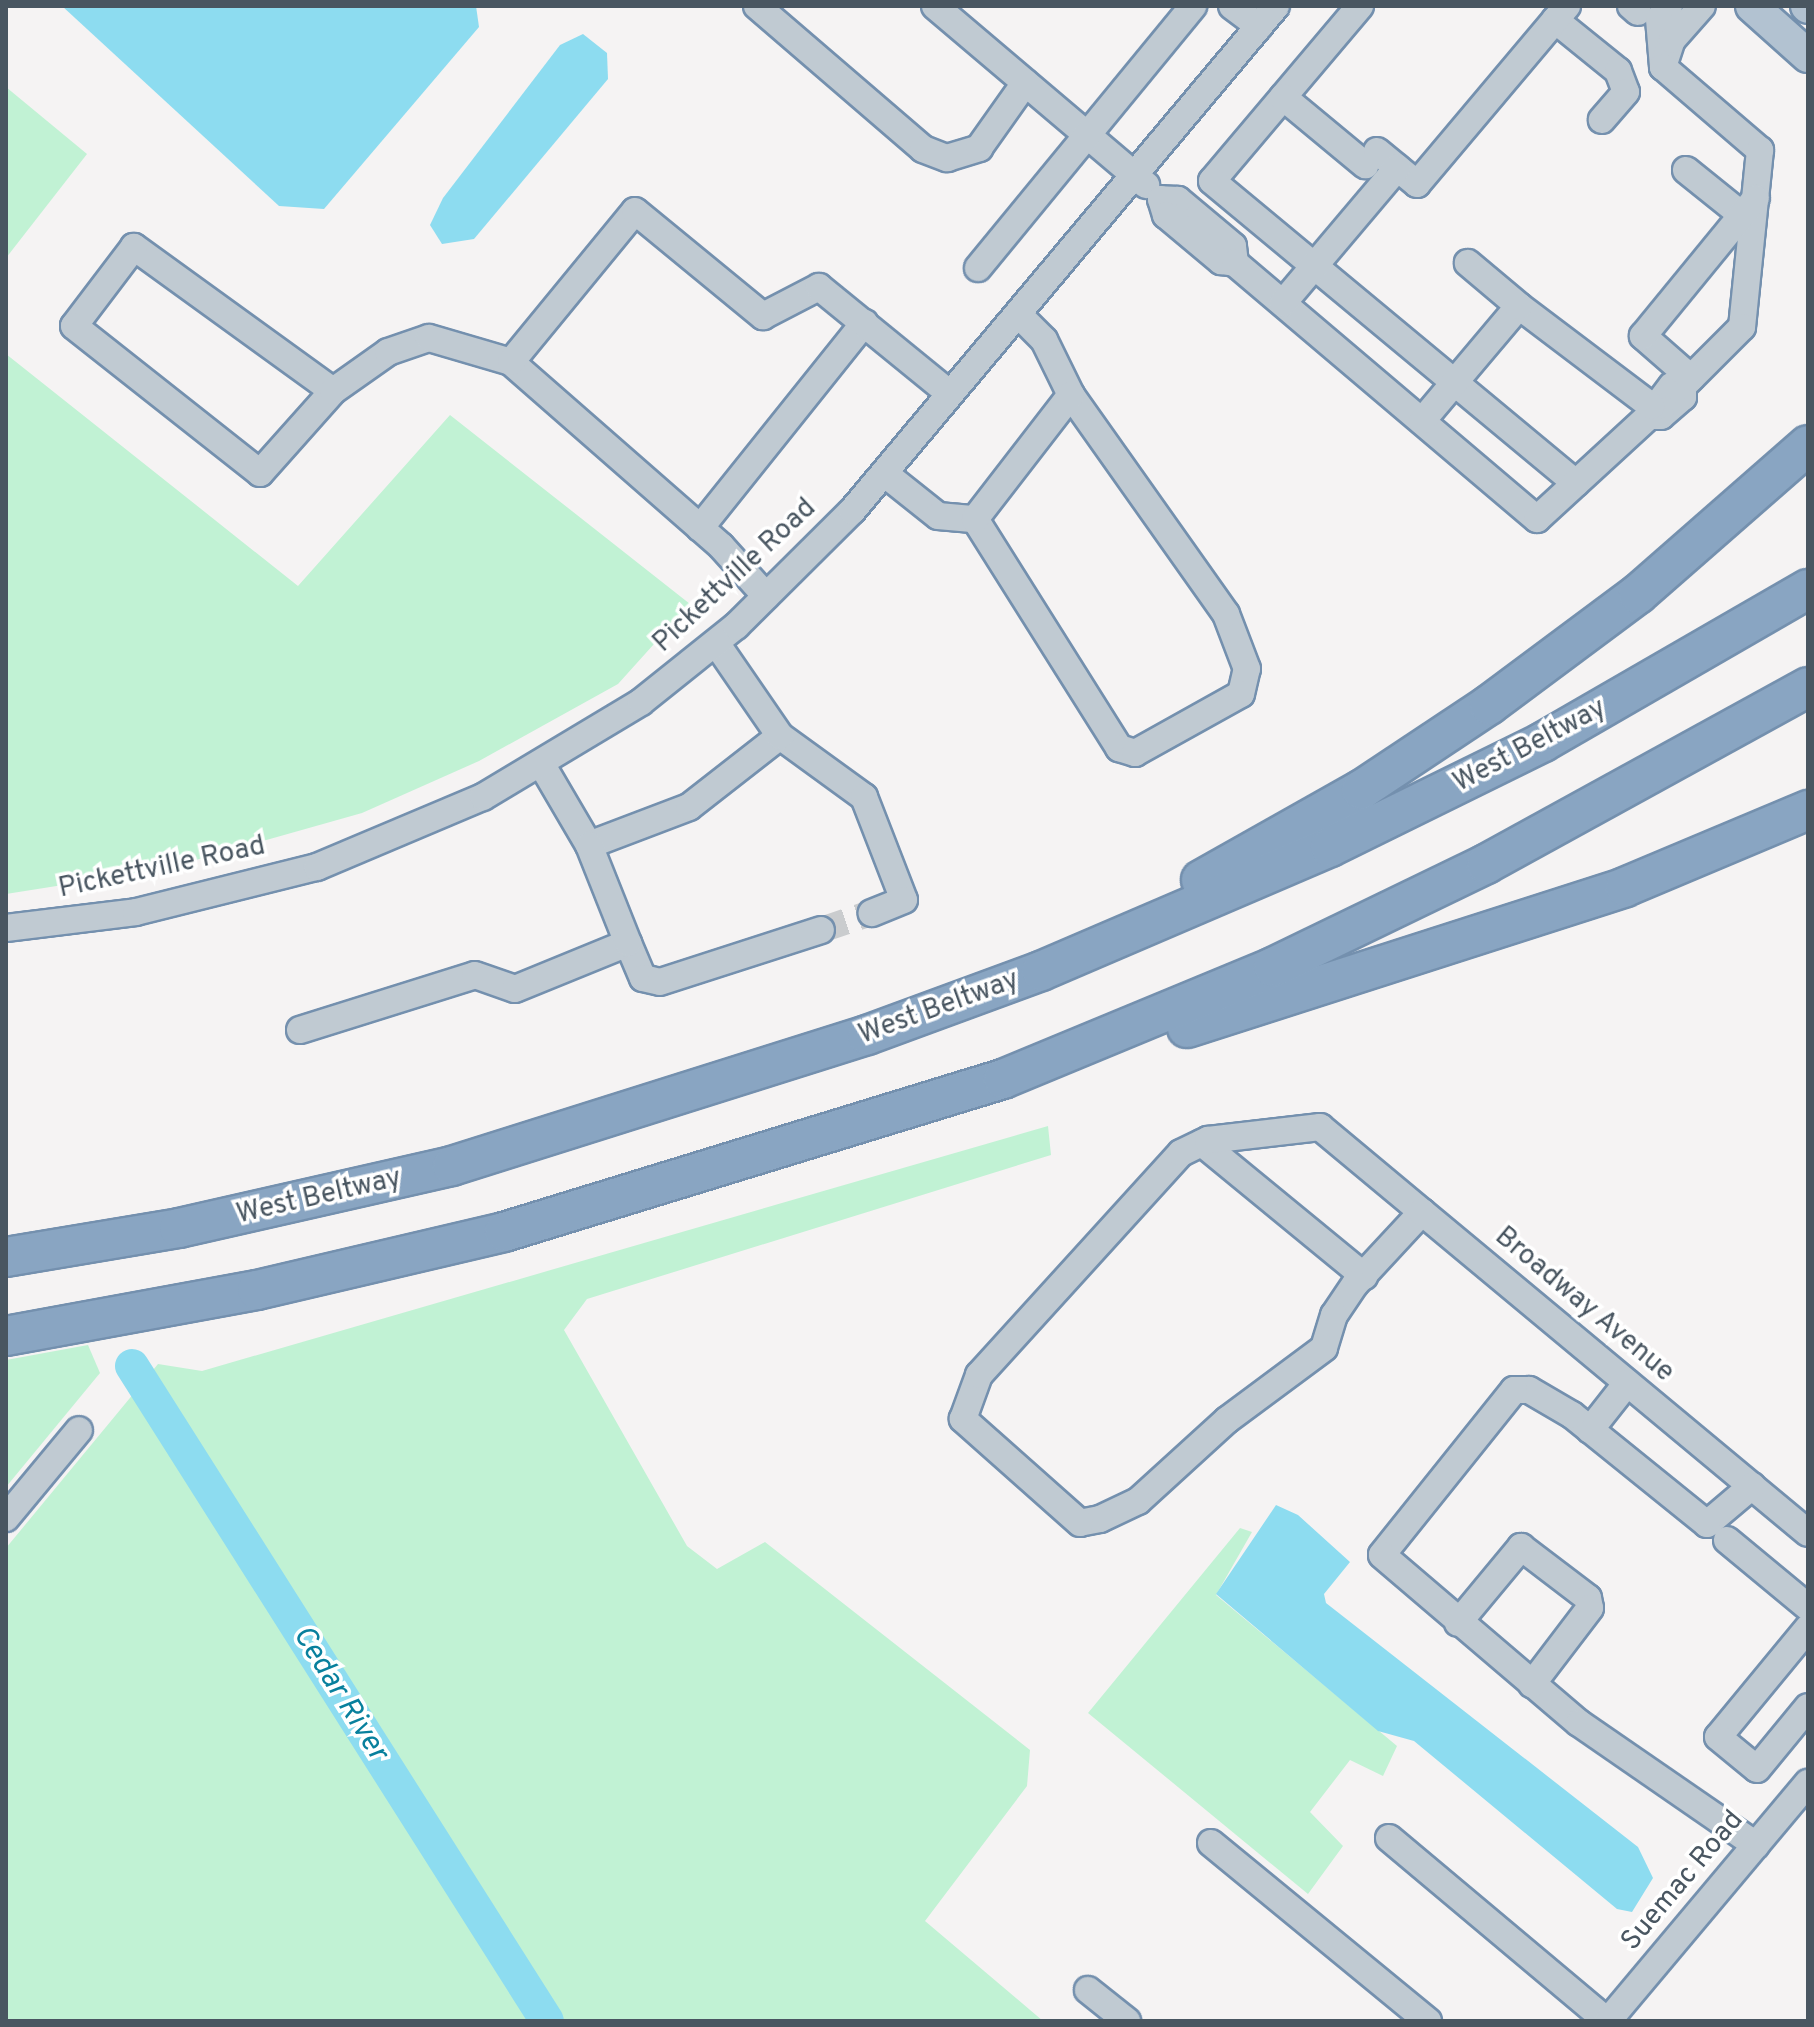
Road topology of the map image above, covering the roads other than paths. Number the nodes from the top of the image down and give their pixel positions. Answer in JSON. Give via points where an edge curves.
{"nodes":[{"id":1,"x":757,"y":6,"type":"edge"},
{"id":2,"x":935,"y":6,"type":"edge"},
{"id":3,"x":1193,"y":6,"type":"edge"},
{"id":4,"x":1232,"y":6,"type":"edge"},
{"id":5,"x":1360,"y":6,"type":"edge"},
{"id":6,"x":1669,"y":6,"type":"edge"},
{"id":7,"x":1702,"y":6,"type":"edge"},
{"id":8,"x":1752,"y":6,"type":"edge"},
{"id":9,"x":1561,"y":13,"type":"edge"},
{"id":10,"x":1267,"y":16,"type":"edge"},
{"id":11,"x":1808,"y":56,"type":"edge"},
{"id":12,"x":1663,"y":67,"type":"junction"},
{"id":13,"x":1025,"y":83,"type":"junction"},
{"id":14,"x":1283,"y":97,"type":"junction"},
{"id":15,"x":1602,"y":120,"type":"dead end"},
{"id":16,"x":1088,"y":136,"type":"junction"},
{"id":17,"x":1380,"y":161,"type":"junction"},
{"id":18,"x":1686,"y":170,"type":"dead end"},
{"id":19,"x":1134,"y":175,"type":"junction"},
{"id":20,"x":1749,"y":206,"type":"junction"},
{"id":21,"x":1468,"y":263,"type":"dead end"},
{"id":22,"x":1315,"y":266,"type":"junction"},
{"id":23,"x":978,"y":268,"type":"dead end"},
{"id":24,"x":1283,"y":303,"type":"junction"},
{"id":25,"x":1519,"y":306,"type":"junction"},
{"id":26,"x":1018,"y":314,"type":"junction"},
{"id":27,"x":864,"y":323,"type":"junction"},
{"id":28,"x":511,"y":362,"type":"junction"},
{"id":29,"x":1455,"y":382,"type":"junction"},
{"id":30,"x":1687,"y":382,"type":"junction"},
{"id":31,"x":333,"y":391,"type":"junction"},
{"id":32,"x":950,"y":394,"type":"junction"},
{"id":33,"x":1071,"y":395,"type":"junction"},
{"id":34,"x":1650,"y":411,"type":"junction"},
{"id":35,"x":1422,"y":421,"type":"junction"},
{"id":36,"x":1808,"y":445,"type":"edge"},
{"id":37,"x":884,"y":473,"type":"junction"},
{"id":38,"x":1576,"y":483,"type":"junction"},
{"id":39,"x":975,"y":519,"type":"junction"},
{"id":40,"x":700,"y":528,"type":"junction"},
{"id":41,"x":1808,"y":589,"type":"edge"},
{"id":42,"x":766,"y":596,"type":"junction"},
{"id":43,"x":716,"y":643,"type":"junction"},
{"id":44,"x":1808,"y":687,"type":"edge"},
{"id":45,"x":780,"y":736,"type":"junction"},
{"id":46,"x":542,"y":765,"type":"junction"},
{"id":47,"x":1808,"y":810,"type":"edge"},
{"id":48,"x":589,"y":845,"type":"junction"},
{"id":49,"x":871,"y":913,"type":"tunnel mouth"},
{"id":50,"x":6,"y":928,"type":"edge"},
{"id":51,"x":821,"y":930,"type":"tunnel mouth"},
{"id":52,"x":628,"y":943,"type":"junction"},
{"id":53,"x":300,"y":1030,"type":"dead end"},
{"id":54,"x":867,"y":1035,"type":"junction"},
{"id":55,"x":1003,"y":1079,"type":"junction"},
{"id":56,"x":1202,"y":1143,"type":"junction"},
{"id":57,"x":1422,"y":1212,"type":"junction"},
{"id":58,"x":6,"y":1257,"type":"edge"},
{"id":59,"x":1364,"y":1276,"type":"junction"},
{"id":60,"x":6,"y":1336,"type":"edge"},
{"id":61,"x":1627,"y":1383,"type":"junction"},
{"id":62,"x":79,"y":1430,"type":"dead end"},
{"id":63,"x":1590,"y":1430,"type":"junction"},
{"id":64,"x":1752,"y":1486,"type":"junction"},
{"id":65,"x":6,"y":1518,"type":"edge"},
{"id":66,"x":1808,"y":1533,"type":"edge"},
{"id":67,"x":1727,"y":1540,"type":"dead end"},
{"id":68,"x":1808,"y":1607,"type":"edge"},
{"id":69,"x":1458,"y":1623,"type":"junction"},
{"id":70,"x":1808,"y":1628,"type":"edge"},
{"id":71,"x":1532,"y":1684,"type":"junction"},
{"id":72,"x":1808,"y":1707,"type":"edge"},
{"id":73,"x":1808,"y":1783,"type":"edge"},
{"id":74,"x":1389,"y":1838,"type":"dead end"},
{"id":75,"x":1211,"y":1843,"type":"dead end"},
{"id":76,"x":1756,"y":1845,"type":"junction"},
{"id":77,"x":1088,"y":1990,"type":"dead end"},
{"id":78,"x":1127,"y":2021,"type":"edge"},
{"id":79,"x":1428,"y":2021,"type":"edge"},
{"id":80,"x":1607,"y":2021,"type":"edge"}],
"edges":[{"from":1,"to":13,"type":"street","via":[[923,149],[947,158],[979,148]]},
{"from":2,"to":13,"type":"street"},
{"from":3,"to":16,"type":"street"},
{"from":4,"to":10,"type":"street"},
{"from":5,"to":14,"type":"street"},
{"from":6,"to":12,"type":"street","via":[[1659,19]]},
{"from":7,"to":12,"type":"street","via":[[1672,40]]},
{"from":8,"to":11,"type":"main road"},
{"from":9,"to":15,"type":"street","via":[[1618,71],[1626,92]]},
{"from":9,"to":17,"type":"street","via":[[1417,184]]},
{"from":10,"to":19,"type":"street","name":"Pickettville Road"},
{"from":12,"to":20,"type":"street","via":[[1760,150]]},
{"from":13,"to":16,"type":"street"},
{"from":14,"to":17,"type":"street"},
{"from":14,"to":22,"type":"street","via":[[1212,181]]},
{"from":16,"to":19,"type":"street"},
{"from":16,"to":23,"type":"street"},
{"from":17,"to":22,"type":"street"},
{"from":18,"to":20,"type":"street"},
{"from":19,"to":24,"type":"street","via":[[1161,199],[1178,200],[1233,246],[1235,263]]},
{"from":19,"to":26,"type":"street","name":"Pickettville Road"},
{"from":20,"to":30,"type":"street","via":[[1742,327]]},
{"from":20,"to":30,"type":"street","via":[[1643,336]]},
{"from":21,"to":25,"type":"street"},
{"from":22,"to":24,"type":"street"},
{"from":22,"to":29,"type":"street"},
{"from":24,"to":35,"type":"street"},
{"from":25,"to":29,"type":"street"},
{"from":25,"to":34,"type":"street"},
{"from":26,"to":32,"type":"street","name":"Pickettville Road"},
{"from":26,"to":33,"type":"street","via":[[1044,340]]},
{"from":27,"to":28,"type":"street","via":[[819,287],[763,316],[635,211]]},
{"from":27,"to":32,"type":"street"},
{"from":27,"to":40,"type":"street"},
{"from":28,"to":31,"type":"street","via":[[429,338],[388,352]]},
{"from":28,"to":40,"type":"street"},
{"from":29,"to":35,"type":"street"},
{"from":29,"to":38,"type":"street"},
{"from":30,"to":34,"type":"street","via":[[1668,410]]},
{"from":31,"to":31,"type":"street","via":[[260,473],[74,326],[134,247]]},
{"from":32,"to":37,"type":"street","name":"Pickettville Road"},
{"from":33,"to":39,"type":"street"},
{"from":33,"to":39,"type":"street","via":[[1226,614],[1247,669],[1241,694],[1135,753],[1119,748]]},
{"from":34,"to":38,"type":"street"},
{"from":35,"to":38,"type":"street","via":[[1537,519]]},
{"from":36,"to":54,"type":"highway","via":[[1638,594],[1361,790],[1218,871],[982,975]]},
{"from":37,"to":39,"type":"street","via":[[938,516]]},
{"from":37,"to":42,"type":"street","name":"Pickettville Road"},
{"from":40,"to":42,"type":"street"},
{"from":41,"to":54,"type":"highway","name":"West Beltway","via":[[1543,742],[1330,847],[1041,971]]},
{"from":42,"to":43,"type":"street","name":"Pickettville Road"},
{"from":43,"to":45,"type":"street"},
{"from":43,"to":46,"type":"street","name":"Pickettville Road"},
{"from":44,"to":55,"type":"highway","via":[[1486,864],[1273,967]]},
{"from":45,"to":48,"type":"street","via":[[689,807]]},
{"from":45,"to":49,"type":"street","via":[[864,797],[904,900]]},
{"from":46,"to":48,"type":"street"},
{"from":46,"to":50,"type":"street","name":"Pickettville Road","via":[[414,830],[317,867],[136,912]]},
{"from":47,"to":55,"type":"highway","via":[[1625,887],[1123,1050]]},
{"from":48,"to":52,"type":"street"},
{"from":51,"to":52,"type":"street","via":[[660,982],[643,978]]},
{"from":52,"to":53,"type":"street","via":[[515,989],[475,975]]},
{"from":54,"to":58,"type":"highway","name":"West Beltway","via":[[452,1166],[179,1228]]},
{"from":55,"to":60,"type":"highway","via":[[504,1232],[257,1290]]},
{"from":56,"to":57,"type":"street","name":"Broadway Avenue","via":[[1320,1127]]},
{"from":56,"to":59,"type":"street"},
{"from":56,"to":59,"type":"street","via":[[1181,1153],[1141,1194],[979,1375],[963,1404],[963,1419],[1080,1523],[1138,1501],[1227,1420],[1324,1348],[1334,1315]]},
{"from":57,"to":59,"type":"street"},
{"from":57,"to":61,"type":"street","name":"Broadway Avenue"},
{"from":61,"to":63,"type":"street"},
{"from":61,"to":64,"type":"street","name":"Broadway Avenue"},
{"from":62,"to":65,"type":"street"},
{"from":63,"to":64,"type":"street","via":[[1707,1524]]},
{"from":63,"to":69,"type":"street","via":[[1529,1390],[1514,1390],[1387,1541],[1382,1555]]},
{"from":64,"to":66,"type":"street","name":"Broadway Avenue"},
{"from":67,"to":68,"type":"street"},
{"from":69,"to":71,"type":"street"},
{"from":69,"to":71,"type":"street","via":[[1521,1547],[1578,1590],[1590,1608]]},
{"from":70,"to":72,"type":"street","via":[[1718,1737],[1757,1769]]},
{"from":71,"to":76,"type":"street"},
{"from":73,"to":76,"type":"street","name":"Suemac Road"},
{"from":74,"to":80,"type":"street"},
{"from":75,"to":79,"type":"street"},
{"from":76,"to":80,"type":"street","name":"Suemac Road"},
{"from":77,"to":78,"type":"street"}]}
